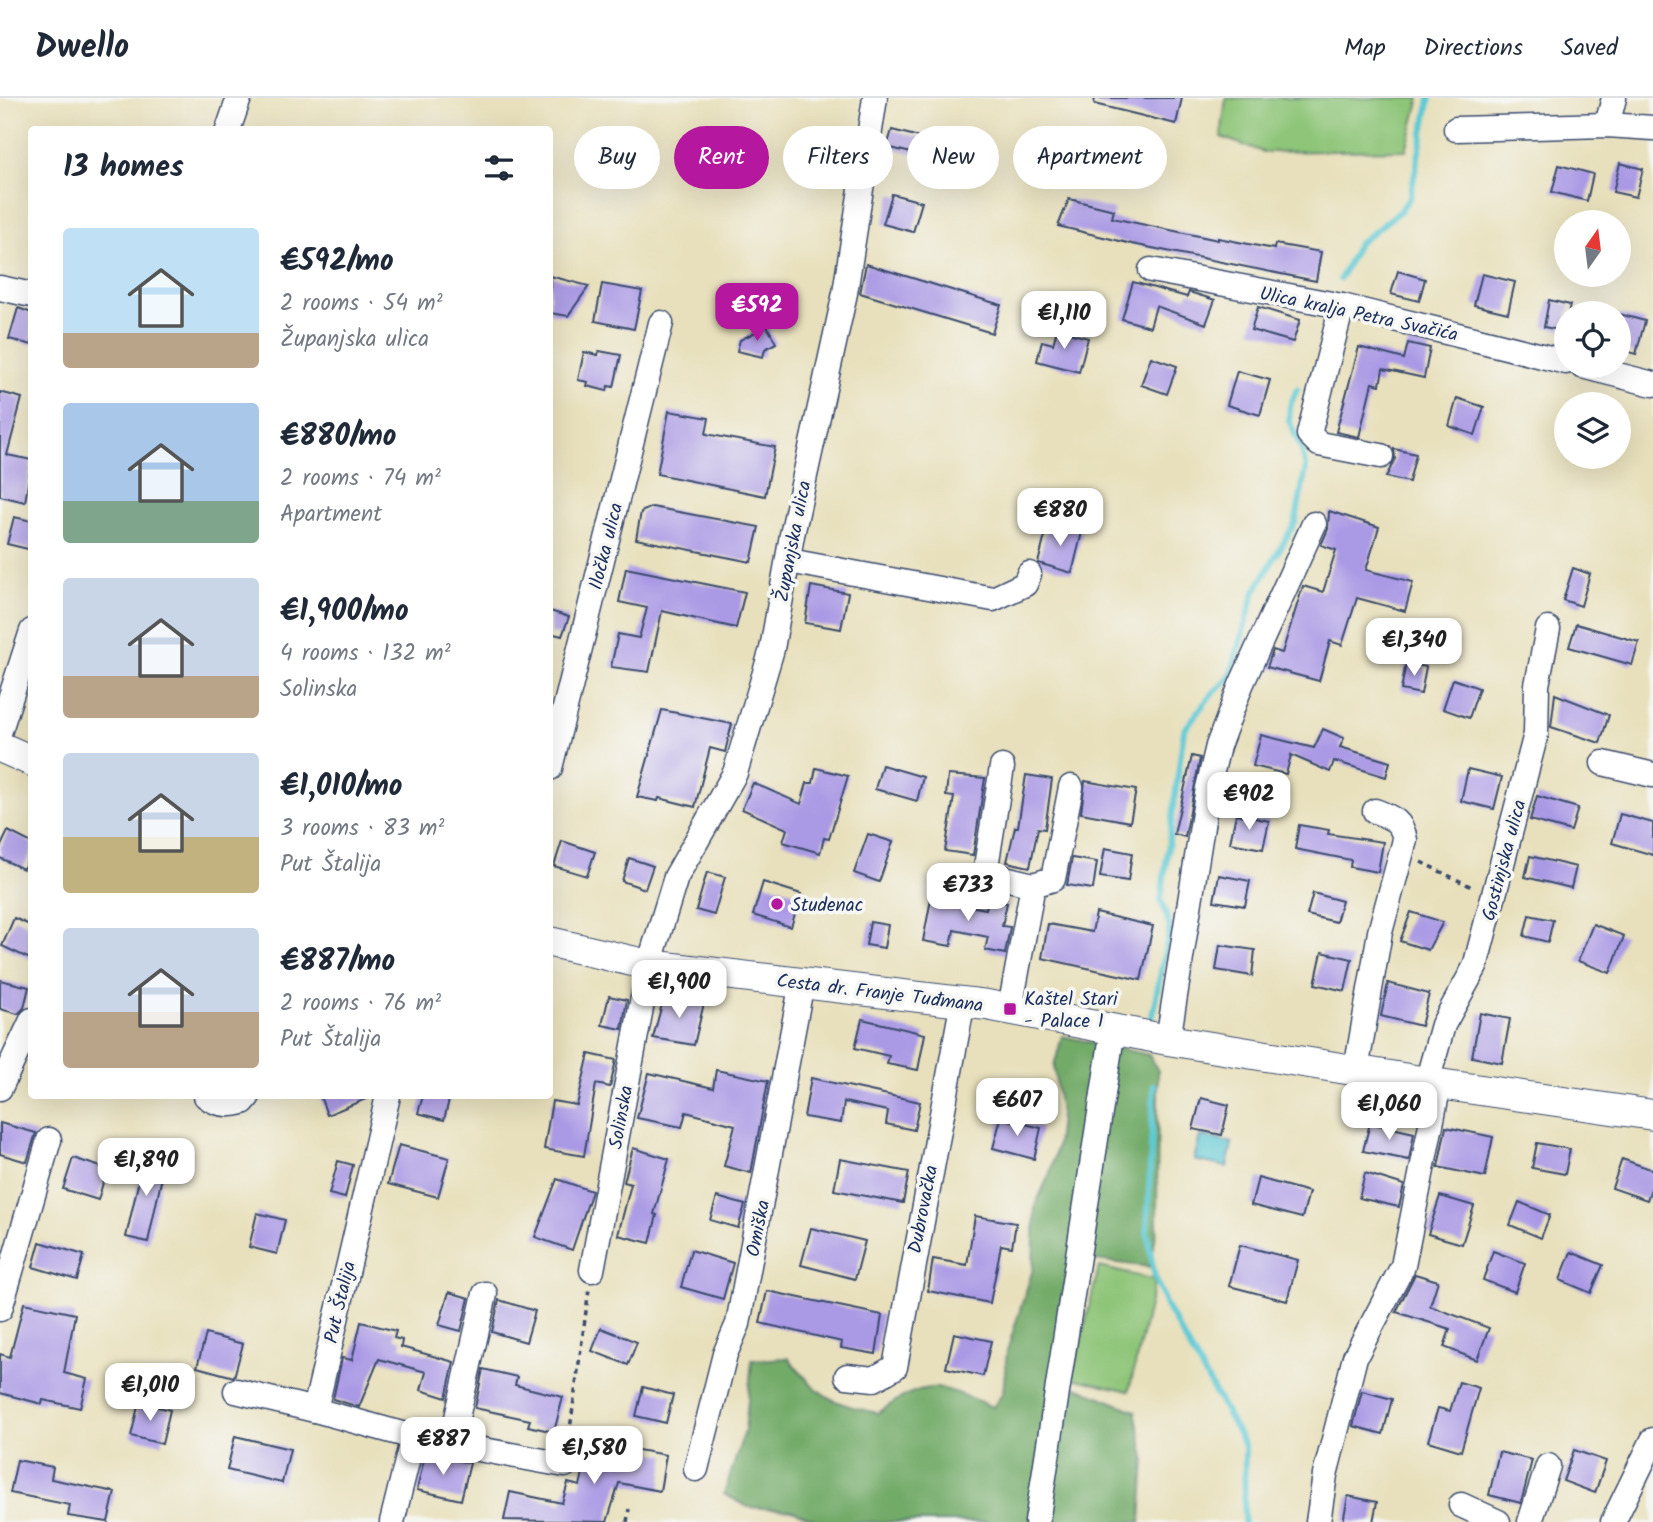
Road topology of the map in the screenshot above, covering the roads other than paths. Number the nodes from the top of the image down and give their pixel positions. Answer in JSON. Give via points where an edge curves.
{"nodes":[{"id":1,"x":239,"y":98,"type":"edge"},
{"id":2,"x":875,"y":98,"type":"edge"},
{"id":3,"x":1614,"y":98,"type":"edge"},
{"id":4,"x":1607,"y":125,"type":"junction"},
{"id":5,"x":229,"y":126,"type":"edge"},
{"id":6,"x":1653,"y":128,"type":"edge"},
{"id":7,"x":1456,"y":129,"type":"dead end"},
{"id":8,"x":1152,"y":270,"type":"dead end"},
{"id":9,"x":0,"y":288,"type":"edge"},
{"id":10,"x":28,"y":294,"type":"edge"},
{"id":11,"x":1342,"y":306,"type":"junction"},
{"id":12,"x":661,"y":323,"type":"dead end"},
{"id":13,"x":1554,"y":359,"type":"edge"},
{"id":14,"x":1629,"y":378,"type":"edge"},
{"id":15,"x":1653,"y":384,"type":"edge"},
{"id":16,"x":1381,"y":456,"type":"dead end"},
{"id":17,"x":1314,"y":524,"type":"dead end"},
{"id":18,"x":789,"y":561,"type":"junction"},
{"id":19,"x":1030,"y":574,"type":"dead end"},
{"id":20,"x":1548,"y":629,"type":"dead end"},
{"id":21,"x":28,"y":643,"type":"edge"},
{"id":22,"x":0,"y":730,"type":"edge"},
{"id":23,"x":0,"y":747,"type":"edge"},
{"id":24,"x":553,"y":756,"type":"edge"},
{"id":25,"x":28,"y":759,"type":"edge"},
{"id":26,"x":1603,"y":763,"type":"dead end"},
{"id":27,"x":1002,"y":767,"type":"dead end"},
{"id":28,"x":1653,"y":775,"type":"edge"},
{"id":29,"x":1071,"y":787,"type":"dead end"},
{"id":30,"x":1375,"y":811,"type":"dead end"},
{"id":31,"x":1033,"y":885,"type":"junction"},
{"id":32,"x":553,"y":943,"type":"edge"},
{"id":33,"x":649,"y":965,"type":"junction"},
{"id":34,"x":802,"y":982,"type":"junction"},
{"id":35,"x":962,"y":1001,"type":"junction"},
{"id":36,"x":1010,"y":1009,"type":"junction"},
{"id":37,"x":28,"y":1028,"type":"edge"},
{"id":38,"x":1113,"y":1029,"type":"junction"},
{"id":39,"x":1168,"y":1040,"type":"junction"},
{"id":40,"x":1356,"y":1070,"type":"junction"},
{"id":41,"x":1433,"y":1083,"type":"junction"},
{"id":42,"x":0,"y":1088,"type":"edge"},
{"id":43,"x":210,"y":1099,"type":"edge"},
{"id":44,"x":246,"y":1099,"type":"edge"},
{"id":45,"x":387,"y":1099,"type":"edge"},
{"id":46,"x":1653,"y":1115,"type":"edge"},
{"id":47,"x":49,"y":1140,"type":"dead end"},
{"id":48,"x":592,"y":1270,"type":"road end"},
{"id":49,"x":485,"y":1294,"type":"dead end"},
{"id":50,"x":0,"y":1309,"type":"edge"},
{"id":51,"x":847,"y":1376,"type":"dead end"},
{"id":52,"x":236,"y":1391,"type":"dead end"},
{"id":53,"x":315,"y":1410,"type":"junction"},
{"id":54,"x":413,"y":1437,"type":"junction"},
{"id":55,"x":1653,"y":1440,"type":"edge"},
{"id":56,"x":452,"y":1444,"type":"junction"},
{"id":57,"x":565,"y":1465,"type":"road end"},
{"id":58,"x":1548,"y":1466,"type":"dead end"},
{"id":59,"x":696,"y":1469,"type":"dead end"},
{"id":60,"x":1461,"y":1505,"type":"dead end"},
{"id":61,"x":392,"y":1522,"type":"edge"},
{"id":62,"x":1037,"y":1522,"type":"edge"},
{"id":63,"x":1318,"y":1522,"type":"edge"},
{"id":64,"x":1498,"y":1522,"type":"edge"},
{"id":65,"x":1530,"y":1522,"type":"edge"},
{"id":66,"x":1613,"y":1522,"type":"edge"}],
"edges":[{"from":1,"to":5,"type":"street"},
{"from":2,"to":18,"type":"street","name":"Županjska ulica","via":[[845,293]]},
{"from":3,"to":4,"type":"street"},
{"from":4,"to":6,"type":"street"},
{"from":4,"to":7,"type":"street"},
{"from":8,"to":11,"type":"street","name":"Ulica kralja Petra Svačića"},
{"from":9,"to":10,"type":"street"},
{"from":11,"to":13,"type":"street","name":"Ulica kralja Petra Svačića"},
{"from":11,"to":16,"type":"street","via":[[1309,434],[1319,444]]},
{"from":12,"to":24,"type":"street","name":"Iločka ulica"},
{"from":14,"to":15,"type":"street"},
{"from":17,"to":39,"type":"street","via":[[1218,746]]},
{"from":18,"to":19,"type":"street","via":[[993,599],[1025,584]]},
{"from":18,"to":33,"type":"street","name":"Županjska ulica","via":[[772,649],[735,773],[676,877]]},
{"from":20,"to":41,"type":"street","name":"Gostinjska ulica","via":[[1537,685],[1536,734],[1475,967],[1443,1025]]},
{"from":21,"to":22,"type":"street"},
{"from":23,"to":25,"type":"main road"},
{"from":26,"to":28,"type":"street"},
{"from":27,"to":31,"type":"street","via":[[985,873]]},
{"from":29,"to":31,"type":"street","via":[[1053,879]]},
{"from":30,"to":40,"type":"street","via":[[1404,827],[1402,856],[1380,932]]},
{"from":31,"to":36,"type":"street"},
{"from":32,"to":33,"type":"main road","name":"Cesta dr. Franje Tuđmana"},
{"from":33,"to":34,"type":"main road","name":"Cesta dr. Franje Tuđmana"},
{"from":33,"to":48,"type":"street","name":"Solinska"},
{"from":34,"to":35,"type":"main road","name":"Cesta dr. Franje Tuđmana"},
{"from":34,"to":59,"type":"street","name":"Omiška","via":[[738,1324],[725,1354]]},
{"from":35,"to":36,"type":"main road","name":"Cesta dr. Franje Tuđmana"},
{"from":35,"to":51,"type":"street","name":"Dubrovačka","via":[[895,1367],[874,1379]]},
{"from":36,"to":38,"type":"main road","name":"Cesta dr. Franje Tuđmana"},
{"from":37,"to":42,"type":"street"},
{"from":38,"to":39,"type":"main road","name":"Cesta dr. Franje Tuđmana"},
{"from":38,"to":62,"type":"street"},
{"from":39,"to":40,"type":"main road","name":"Cesta dr. Franje Tuđmana"},
{"from":40,"to":41,"type":"main road","name":"Cesta dr. Franje Tuđmana"},
{"from":41,"to":46,"type":"main road","name":"Cesta dr. Franje Tuđmana"},
{"from":41,"to":63,"type":"street","name":"Gostinjska ulica","via":[[1403,1266],[1355,1357]]},
{"from":43,"to":44,"type":"street","via":[[231,1106]]},
{"from":45,"to":53,"type":"street","name":"Put Štalija"},
{"from":47,"to":50,"type":"street"},
{"from":49,"to":56,"type":"street"},
{"from":52,"to":53,"type":"street"},
{"from":53,"to":54,"type":"street"},
{"from":54,"to":56,"type":"street"},
{"from":54,"to":61,"type":"street"},
{"from":55,"to":66,"type":"street"},
{"from":56,"to":57,"type":"street"},
{"from":58,"to":65,"type":"street"},
{"from":60,"to":64,"type":"street"}]}
